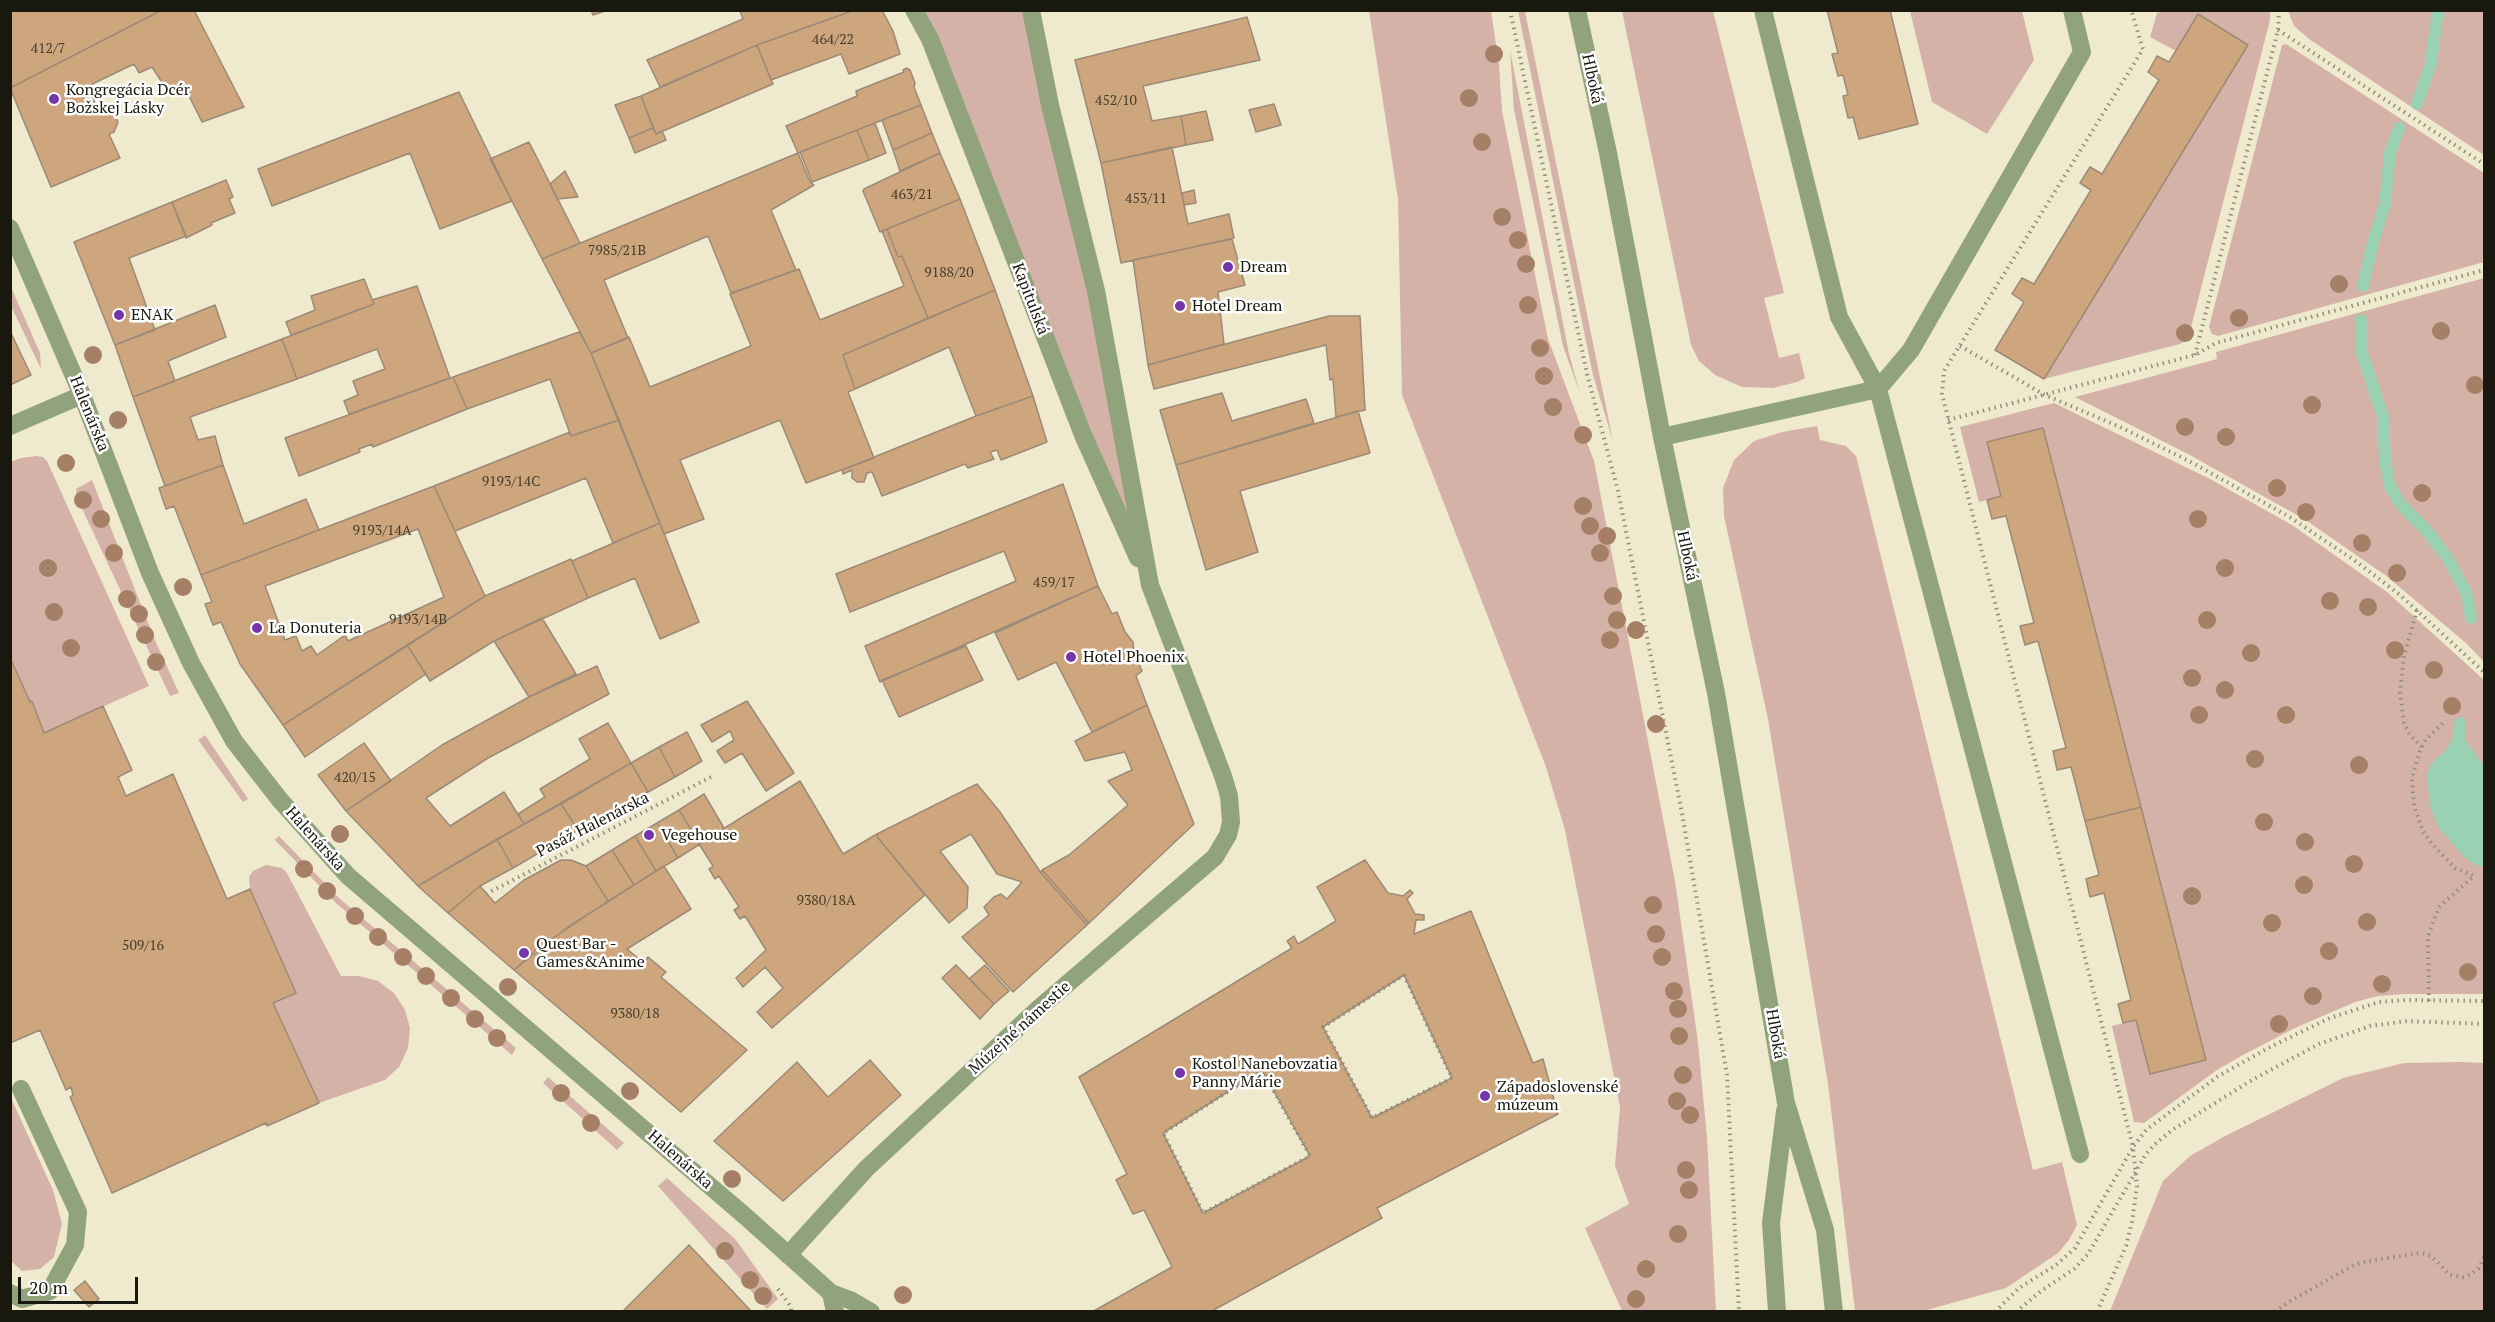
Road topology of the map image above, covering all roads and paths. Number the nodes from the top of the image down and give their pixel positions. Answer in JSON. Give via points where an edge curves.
{"nodes":[{"id":1,"x":915,"y":10,"type":"edge"},
{"id":2,"x":1031,"y":10,"type":"edge"},
{"id":3,"x":1510,"y":10,"type":"edge"},
{"id":4,"x":1577,"y":10,"type":"edge"},
{"id":5,"x":1763,"y":10,"type":"edge"},
{"id":6,"x":2072,"y":10,"type":"edge"},
{"id":7,"x":2132,"y":10,"type":"edge"},
{"id":8,"x":2279,"y":10,"type":"edge"},
{"id":9,"x":2278,"y":30,"type":"junction"},
{"id":10,"x":2484,"y":164,"type":"edge"},
{"id":11,"x":10,"y":228,"type":"edge"},
{"id":12,"x":2484,"y":270,"type":"edge"},
{"id":13,"x":1960,"y":346,"type":"junction"},
{"id":14,"x":2195,"y":355,"type":"junction"},
{"id":15,"x":1878,"y":389,"type":"junction"},
{"id":16,"x":82,"y":395,"type":"junction"},
{"id":17,"x":2045,"y":395,"type":"junction"},
{"id":18,"x":1948,"y":420,"type":"junction"},
{"id":19,"x":10,"y":426,"type":"edge"},
{"id":20,"x":1662,"y":437,"type":"junction"},
{"id":21,"x":1150,"y":585,"type":"junction"},
{"id":22,"x":2417,"y":610,"type":"junction"},
{"id":23,"x":2484,"y":672,"type":"edge"},
{"id":24,"x":2445,"y":721,"type":"dead end"},
{"id":25,"x":2422,"y":747,"type":"junction"},
{"id":26,"x":711,"y":777,"type":"dead end"},
{"id":27,"x":1229,"y":796,"type":"joint"},
{"id":28,"x":486,"y":894,"type":"dead end"},
{"id":29,"x":2429,"y":1001,"type":"junction"},
{"id":30,"x":2484,"y":1002,"type":"edge"},
{"id":31,"x":2484,"y":1024,"type":"edge"},
{"id":32,"x":1452,"y":1078,"type":"joint"},
{"id":33,"x":21,"y":1089,"type":"dead end"},
{"id":34,"x":1786,"y":1103,"type":"junction"},
{"id":35,"x":2133,"y":1148,"type":"junction"},
{"id":36,"x":2080,"y":1154,"type":"dead end"},
{"id":37,"x":1310,"y":1155,"type":"joint"},
{"id":38,"x":2137,"y":1169,"type":"junction"},
{"id":39,"x":788,"y":1255,"type":"junction"},
{"id":40,"x":2484,"y":1257,"type":"edge"},
{"id":41,"x":10,"y":1293,"type":"edge"},
{"id":42,"x":831,"y":1293,"type":"junction"},
{"id":43,"x":835,"y":1311,"type":"edge"},
{"id":44,"x":871,"y":1311,"type":"edge"},
{"id":45,"x":1739,"y":1311,"type":"edge"},
{"id":46,"x":1777,"y":1311,"type":"edge"},
{"id":47,"x":1834,"y":1311,"type":"edge"},
{"id":48,"x":1995,"y":1311,"type":"edge"},
{"id":49,"x":2016,"y":1311,"type":"edge"},
{"id":50,"x":2097,"y":1311,"type":"edge"},
{"id":51,"x":2275,"y":1311,"type":"edge"}],
"edges":[{"from":1,"to":21,"type":"street","name":"Kapitulská","via":[[930,39],[1083,435]]},
{"from":2,"to":21,"type":"street","name":"Kapitulská","via":[[1095,291]]},
{"from":3,"to":45,"type":"path","via":[[1587,374],[1621,502],[1680,802],[1727,1075]]},
{"from":4,"to":20,"type":"street","name":"Hlboká"},
{"from":5,"to":15,"type":"street","via":[[1839,317]]},
{"from":6,"to":15,"type":"street","via":[[2082,52],[1911,350]]},
{"from":7,"to":13,"type":"path","via":[[2143,50]]},
{"from":8,"to":9,"type":"path"},
{"from":9,"to":10,"type":"path"},
{"from":9,"to":14,"type":"path"},
{"from":11,"to":16,"type":"street","name":"Halenárska"},
{"from":12,"to":14,"type":"path","via":[[2216,343]]},
{"from":13,"to":17,"type":"path"},
{"from":13,"to":18,"type":"path","via":[[1944,371],[1942,394]]},
{"from":14,"to":17,"type":"path"},
{"from":15,"to":20,"type":"street"},
{"from":15,"to":36,"type":"street"},
{"from":16,"to":19,"type":"street"},
{"from":16,"to":39,"type":"street","name":"Halenárska","via":[[150,573],[191,663],[234,741],[280,800],[348,876]]},
{"from":17,"to":18,"type":"path"},
{"from":17,"to":22,"type":"path","via":[[2189,461],[2288,516],[2357,562]]},
{"from":18,"to":35,"type":"path"},
{"from":20,"to":34,"type":"street","name":"Hlboká","via":[[1716,693]]},
{"from":21,"to":27,"type":"street","name":"Kapitulská"},
{"from":22,"to":23,"type":"path"},
{"from":22,"to":25,"type":"path","via":[[2404,656],[2400,692],[2404,723]]},
{"from":24,"to":25,"type":"path"},
{"from":25,"to":29,"type":"path","via":[[2412,778],[2418,819],[2443,856],[2455,868],[2474,876],[2439,907],[2433,922],[2428,937]]},
{"from":26,"to":28,"type":"path","name":"Pasáž Halenárska"},
{"from":27,"to":39,"type":"street","name":"Múzejné námestie","via":[[1231,822],[1215,857],[1038,1009],[867,1168]]},
{"from":29,"to":30,"type":"path"},
{"from":29,"to":35,"type":"path","via":[[2379,1002],[2355,1008],[2268,1048],[2217,1077],[2146,1130]]},
{"from":31,"to":38,"type":"path","via":[[2389,1022],[2319,1044],[2172,1130],[2146,1154]]},
{"from":32,"to":32,"type":"path","via":[[1372,1118],[1323,1027],[1404,975]]},
{"from":33,"to":41,"type":"street","via":[[78,1212],[75,1245],[50,1291],[22,1299]]},
{"from":34,"to":46,"type":"street","name":"Hlboká","via":[[1771,1223]]},
{"from":34,"to":47,"type":"street","name":"Hlboká","via":[[1825,1230]]},
{"from":35,"to":38,"type":"path"},
{"from":35,"to":48,"type":"path","via":[[2075,1248],[2019,1288]]},
{"from":37,"to":37,"type":"path","via":[[1203,1213],[1163,1133],[1262,1070]]},
{"from":38,"to":49,"type":"path","via":[[2088,1254],[2074,1269]]},
{"from":38,"to":50,"type":"path","via":[[2136,1205],[2126,1246]]},
{"from":39,"to":42,"type":"street","name":"Halenárska"},
{"from":40,"to":51,"type":"path","via":[[2479,1268],[2463,1277],[2450,1275],[2431,1256],[2421,1253],[2369,1261],[2354,1265]]},
{"from":42,"to":43,"type":"street"},
{"from":42,"to":44,"type":"street","name":"Halenárska"}]}
